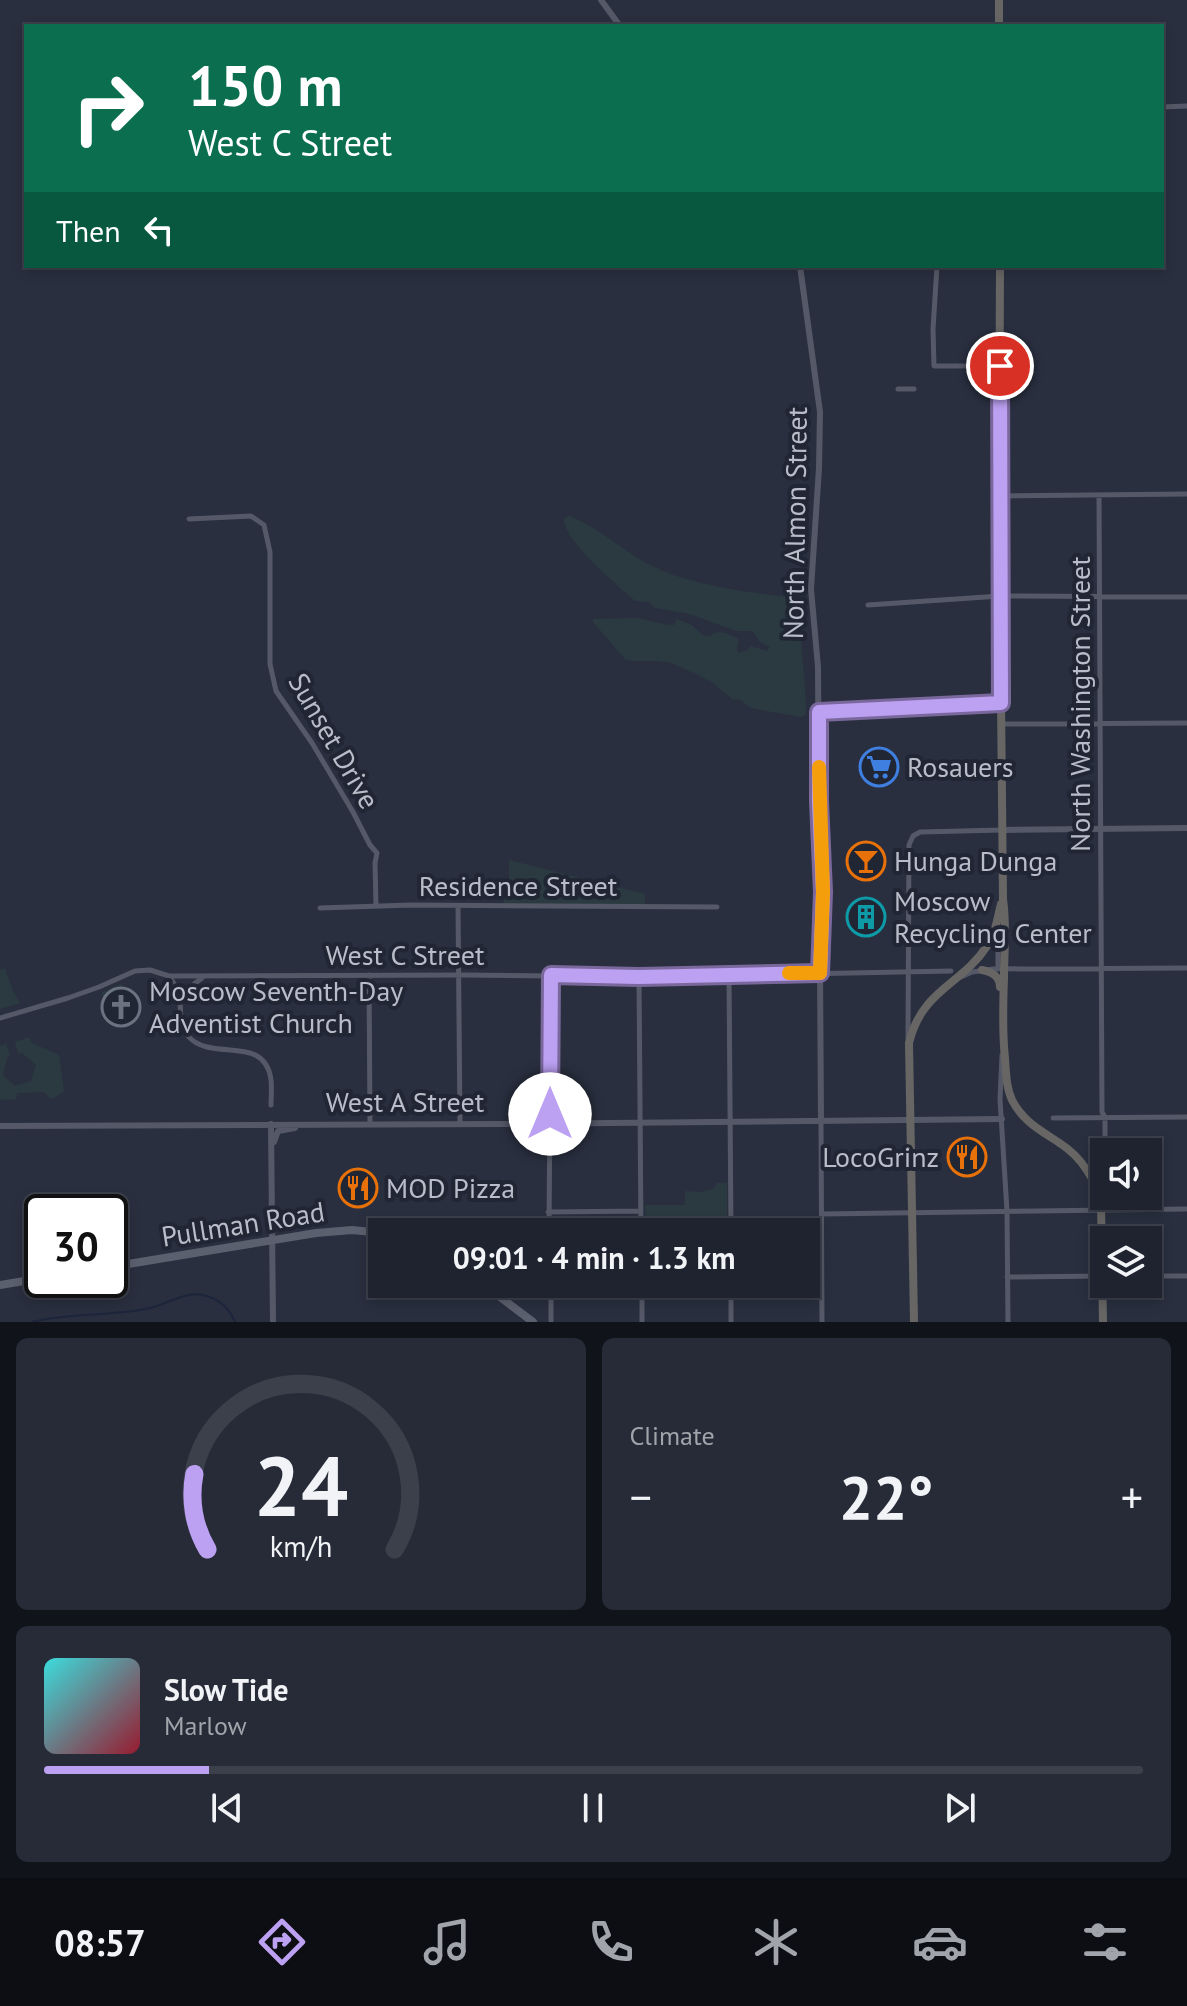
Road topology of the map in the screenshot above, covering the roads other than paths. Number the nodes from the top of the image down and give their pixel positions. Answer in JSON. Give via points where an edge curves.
{"nodes":[{"id":1,"x":601,"y":0,"type":"edge"},
{"id":2,"x":999,"y":0,"type":"edge"},
{"id":3,"x":619,"y":24,"type":"edge"},
{"id":4,"x":999,"y":24,"type":"edge"},
{"id":5,"x":1187,"y":106,"type":"edge"},
{"id":6,"x":1164,"y":107,"type":"edge"},
{"id":7,"x":800,"y":268,"type":"edge"},
{"id":8,"x":937,"y":268,"type":"edge"},
{"id":9,"x":1000,"y":268,"type":"edge"},
{"id":10,"x":1000,"y":366,"type":"junction"},
{"id":11,"x":898,"y":389,"type":"dead end"},
{"id":12,"x":914,"y":389,"type":"dead end"},
{"id":13,"x":1187,"y":494,"type":"edge"},
{"id":14,"x":1099,"y":495,"type":"junction"},
{"id":15,"x":999,"y":496,"type":"junction"},
{"id":16,"x":189,"y":519,"type":"dead end"},
{"id":17,"x":1000,"y":596,"type":"junction"},
{"id":18,"x":1099,"y":596,"type":"junction"},
{"id":19,"x":1187,"y":597,"type":"edge"},
{"id":20,"x":868,"y":605,"type":"dead end"},
{"id":21,"x":1001,"y":703,"type":"junction"},
{"id":22,"x":819,"y":712,"type":"junction"},
{"id":23,"x":1100,"y":723,"type":"junction"},
{"id":24,"x":1187,"y":723,"type":"edge"},
{"id":25,"x":1001,"y":724,"type":"junction"},
{"id":26,"x":1187,"y":828,"type":"edge"},
{"id":27,"x":1100,"y":829,"type":"junction"},
{"id":28,"x":1002,"y":830,"type":"junction"},
{"id":29,"x":1003,"y":899,"type":"junction"},
{"id":30,"x":376,"y":906,"type":"junction"},
{"id":31,"x":458,"y":906,"type":"junction"},
{"id":32,"x":717,"y":907,"type":"dead end"},
{"id":33,"x":320,"y":908,"type":"dead end"},
{"id":34,"x":996,"y":927,"type":"junction"},
{"id":35,"x":1187,"y":968,"type":"edge"},
{"id":36,"x":1001,"y":969,"type":"junction"},
{"id":37,"x":1101,"y":969,"type":"junction"},
{"id":38,"x":982,"y":970,"type":"junction"},
{"id":39,"x":951,"y":971,"type":"dead end"},
{"id":40,"x":820,"y":973,"type":"junction"},
{"id":41,"x":909,"y":973,"type":"junction"},
{"id":42,"x":369,"y":975,"type":"junction"},
{"id":43,"x":460,"y":975,"type":"junction"},
{"id":44,"x":551,"y":975,"type":"junction"},
{"id":45,"x":729,"y":975,"type":"junction"},
{"id":46,"x":169,"y":976,"type":"junction"},
{"id":47,"x":206,"y":976,"type":"junction"},
{"id":48,"x":639,"y":977,"type":"junction"},
{"id":49,"x":946,"y":986,"type":"junction"},
{"id":50,"x":181,"y":1000,"type":"junction"},
{"id":51,"x":1003,"y":1007,"type":"junction"},
{"id":52,"x":0,"y":1018,"type":"edge"},
{"id":53,"x":909,"y":1043,"type":"junction"},
{"id":54,"x":1004,"y":1048,"type":"junction"},
{"id":55,"x":271,"y":1105,"type":"dead end"},
{"id":56,"x":1105,"y":1117,"type":"junction"},
{"id":57,"x":1187,"y":1117,"type":"edge"},
{"id":58,"x":1053,"y":1118,"type":"dead end"},
{"id":59,"x":1002,"y":1119,"type":"junction"},
{"id":60,"x":910,"y":1120,"type":"junction"},
{"id":61,"x":730,"y":1121,"type":"junction"},
{"id":62,"x":821,"y":1121,"type":"junction"},
{"id":63,"x":641,"y":1123,"type":"junction"},
{"id":64,"x":271,"y":1124,"type":"junction"},
{"id":65,"x":370,"y":1124,"type":"junction"},
{"id":66,"x":460,"y":1124,"type":"junction"},
{"id":67,"x":550,"y":1124,"type":"junction"},
{"id":68,"x":330,"y":1125,"type":"junction"},
{"id":69,"x":0,"y":1126,"type":"edge"},
{"id":70,"x":1105,"y":1138,"type":"edge"},
{"id":71,"x":272,"y":1160,"type":"junction"},
{"id":72,"x":1090,"y":1176,"type":"edge"},
{"id":73,"x":1090,"y":1204,"type":"edge"},
{"id":74,"x":1162,"y":1207,"type":"edge"},
{"id":75,"x":1187,"y":1209,"type":"edge"},
{"id":76,"x":912,"y":1211,"type":"junction"},
{"id":77,"x":1007,"y":1211,"type":"junction"},
{"id":78,"x":548,"y":1212,"type":"junction"},
{"id":79,"x":641,"y":1214,"type":"junction"},
{"id":80,"x":822,"y":1214,"type":"junction"},
{"id":81,"x":548,"y":1218,"type":"edge"},
{"id":82,"x":641,"y":1218,"type":"edge"},
{"id":83,"x":731,"y":1218,"type":"edge"},
{"id":84,"x":368,"y":1232,"type":"edge"},
{"id":85,"x":272,"y":1241,"type":"junction"},
{"id":86,"x":128,"y":1264,"type":"edge"},
{"id":87,"x":1090,"y":1276,"type":"edge"},
{"id":88,"x":1162,"y":1276,"type":"edge"},
{"id":89,"x":1187,"y":1276,"type":"edge"},
{"id":90,"x":1007,"y":1277,"type":"junction"},
{"id":91,"x":24,"y":1281,"type":"edge"},
{"id":92,"x":0,"y":1285,"type":"edge"},
{"id":93,"x":501,"y":1298,"type":"edge"},
{"id":94,"x":551,"y":1298,"type":"edge"},
{"id":95,"x":642,"y":1298,"type":"edge"},
{"id":96,"x":731,"y":1298,"type":"edge"},
{"id":97,"x":1104,"y":1298,"type":"edge"},
{"id":98,"x":273,"y":1322,"type":"edge"},
{"id":99,"x":533,"y":1322,"type":"edge"},
{"id":100,"x":551,"y":1322,"type":"edge"},
{"id":101,"x":642,"y":1322,"type":"edge"},
{"id":102,"x":731,"y":1322,"type":"edge"},
{"id":103,"x":822,"y":1322,"type":"edge"},
{"id":104,"x":914,"y":1322,"type":"edge"},
{"id":105,"x":1008,"y":1322,"type":"edge"},
{"id":106,"x":1103,"y":1322,"type":"edge"}],
"edges":[{"from":1,"to":3,"type":"street"},
{"from":2,"to":4,"type":"highway"},
{"from":5,"to":6,"type":"street"},
{"from":7,"to":22,"type":"street","name":"North Almon Street","via":[[820,412],[811,589]]},
{"from":8,"to":10,"type":"street","via":[[934,366]]},
{"from":9,"to":10,"type":"highway"},
{"from":10,"to":15,"type":"highway"},
{"from":11,"to":12,"type":"street"},
{"from":13,"to":14,"type":"street"},
{"from":14,"to":15,"type":"street"},
{"from":14,"to":18,"type":"street","name":"North Washington Street"},
{"from":15,"to":17,"type":"highway"},
{"from":16,"to":30,"type":"street","name":"Sunset Drive","via":[[251,516],[264,525],[270,552],[272,679],[377,853]]},
{"from":17,"to":18,"type":"street"},
{"from":17,"to":20,"type":"street"},
{"from":17,"to":21,"type":"highway"},
{"from":18,"to":19,"type":"street"},
{"from":18,"to":23,"type":"street","name":"North Washington Street"},
{"from":21,"to":22,"type":"street"},
{"from":21,"to":25,"type":"highway"},
{"from":22,"to":40,"type":"street","name":"North Almon Street"},
{"from":23,"to":24,"type":"street"},
{"from":23,"to":25,"type":"street"},
{"from":23,"to":27,"type":"street","name":"North Washington Street"},
{"from":25,"to":28,"type":"highway"},
{"from":26,"to":27,"type":"street"},
{"from":27,"to":28,"type":"street"},
{"from":27,"to":37,"type":"street","name":"North Washington Street"},
{"from":28,"to":29,"type":"highway"},
{"from":28,"to":41,"type":"street","via":[[913,836]]},
{"from":29,"to":34,"type":"highway"},
{"from":29,"to":36,"type":"highway"},
{"from":30,"to":31,"type":"street","name":"Residence Street"},
{"from":30,"to":33,"type":"street","name":"Residence Street"},
{"from":31,"to":32,"type":"street","name":"Residence Street"},
{"from":31,"to":43,"type":"street"},
{"from":34,"to":36,"type":"street"},
{"from":34,"to":49,"type":"highway","via":[[982,954]]},
{"from":35,"to":37,"type":"street"},
{"from":36,"to":37,"type":"street"},
{"from":36,"to":38,"type":"street"},
{"from":36,"to":51,"type":"highway"},
{"from":37,"to":56,"type":"street","name":"North Washington Street"},
{"from":38,"to":49,"type":"street"},
{"from":38,"to":51,"type":"highway","via":[[998,978]]},
{"from":39,"to":41,"type":"street","name":"West C Street"},
{"from":40,"to":41,"type":"street","name":"West C Street"},
{"from":40,"to":45,"type":"street","name":"West C Street"},
{"from":40,"to":62,"type":"street","name":"North Almon Street"},
{"from":41,"to":53,"type":"street"},
{"from":42,"to":43,"type":"street","name":"West C Street"},
{"from":42,"to":47,"type":"street","name":"West C Street"},
{"from":42,"to":65,"type":"street"},
{"from":43,"to":44,"type":"street","name":"West C Street"},
{"from":43,"to":66,"type":"street"},
{"from":44,"to":48,"type":"street","name":"West C Street"},
{"from":44,"to":67,"type":"street"},
{"from":45,"to":48,"type":"street","name":"West C Street"},
{"from":45,"to":61,"type":"street"},
{"from":46,"to":47,"type":"street","name":"West C Street"},
{"from":46,"to":50,"type":"street"},
{"from":46,"to":52,"type":"street","name":"West C Street","via":[[135,971]]},
{"from":47,"to":50,"type":"street"},
{"from":48,"to":63,"type":"street"},
{"from":49,"to":53,"type":"highway","via":[[918,1018]]},
{"from":50,"to":55,"type":"street","via":[[188,1036],[213,1050],[248,1051],[263,1062],[271,1076]]},
{"from":51,"to":54,"type":"highway"},
{"from":53,"to":60,"type":"highway"},
{"from":54,"to":59,"type":"street"},
{"from":54,"to":72,"type":"highway","via":[[1013,1102],[1028,1122],[1063,1145]]},
{"from":56,"to":57,"type":"street"},
{"from":56,"to":58,"type":"street"},
{"from":56,"to":70,"type":"street","name":"North Washington Street"},
{"from":59,"to":60,"type":"street","name":"West A Street"},
{"from":59,"to":77,"type":"street"},
{"from":60,"to":62,"type":"street","name":"West A Street"},
{"from":60,"to":76,"type":"highway"},
{"from":61,"to":62,"type":"street","name":"West A Street"},
{"from":61,"to":63,"type":"street","name":"West A Street"},
{"from":61,"to":83,"type":"street"},
{"from":62,"to":80,"type":"street","name":"North Almon Street"},
{"from":63,"to":67,"type":"street","name":"West A Street"},
{"from":63,"to":79,"type":"street"},
{"from":64,"to":68,"type":"street","name":"West A Street"},
{"from":64,"to":69,"type":"street","name":"West A Street"},
{"from":64,"to":71,"type":"street"},
{"from":65,"to":66,"type":"street","name":"West A Street"},
{"from":65,"to":68,"type":"street","name":"West A Street"},
{"from":66,"to":67,"type":"street","name":"West A Street"},
{"from":67,"to":78,"type":"street"},
{"from":68,"to":71,"type":"street","via":[[278,1131]]},
{"from":71,"to":85,"type":"street"},
{"from":73,"to":77,"type":"street"},
{"from":74,"to":75,"type":"street"},
{"from":76,"to":77,"type":"street"},
{"from":76,"to":80,"type":"street"},
{"from":76,"to":104,"type":"highway"},
{"from":77,"to":90,"type":"street"},
{"from":78,"to":79,"type":"street"},
{"from":78,"to":81,"type":"street"},
{"from":79,"to":82,"type":"street"},
{"from":80,"to":103,"type":"street","name":"North Almon Street"},
{"from":84,"to":85,"type":"main road","name":"Pullman Road"},
{"from":85,"to":86,"type":"main road","name":"Pullman Road"},
{"from":85,"to":98,"type":"street"},
{"from":87,"to":90,"type":"street"},
{"from":88,"to":89,"type":"street"},
{"from":90,"to":105,"type":"street"},
{"from":91,"to":92,"type":"main road"},
{"from":93,"to":99,"type":"main road"},
{"from":94,"to":100,"type":"street"},
{"from":95,"to":101,"type":"street"},
{"from":96,"to":102,"type":"street"},
{"from":97,"to":106,"type":"highway"}]}
